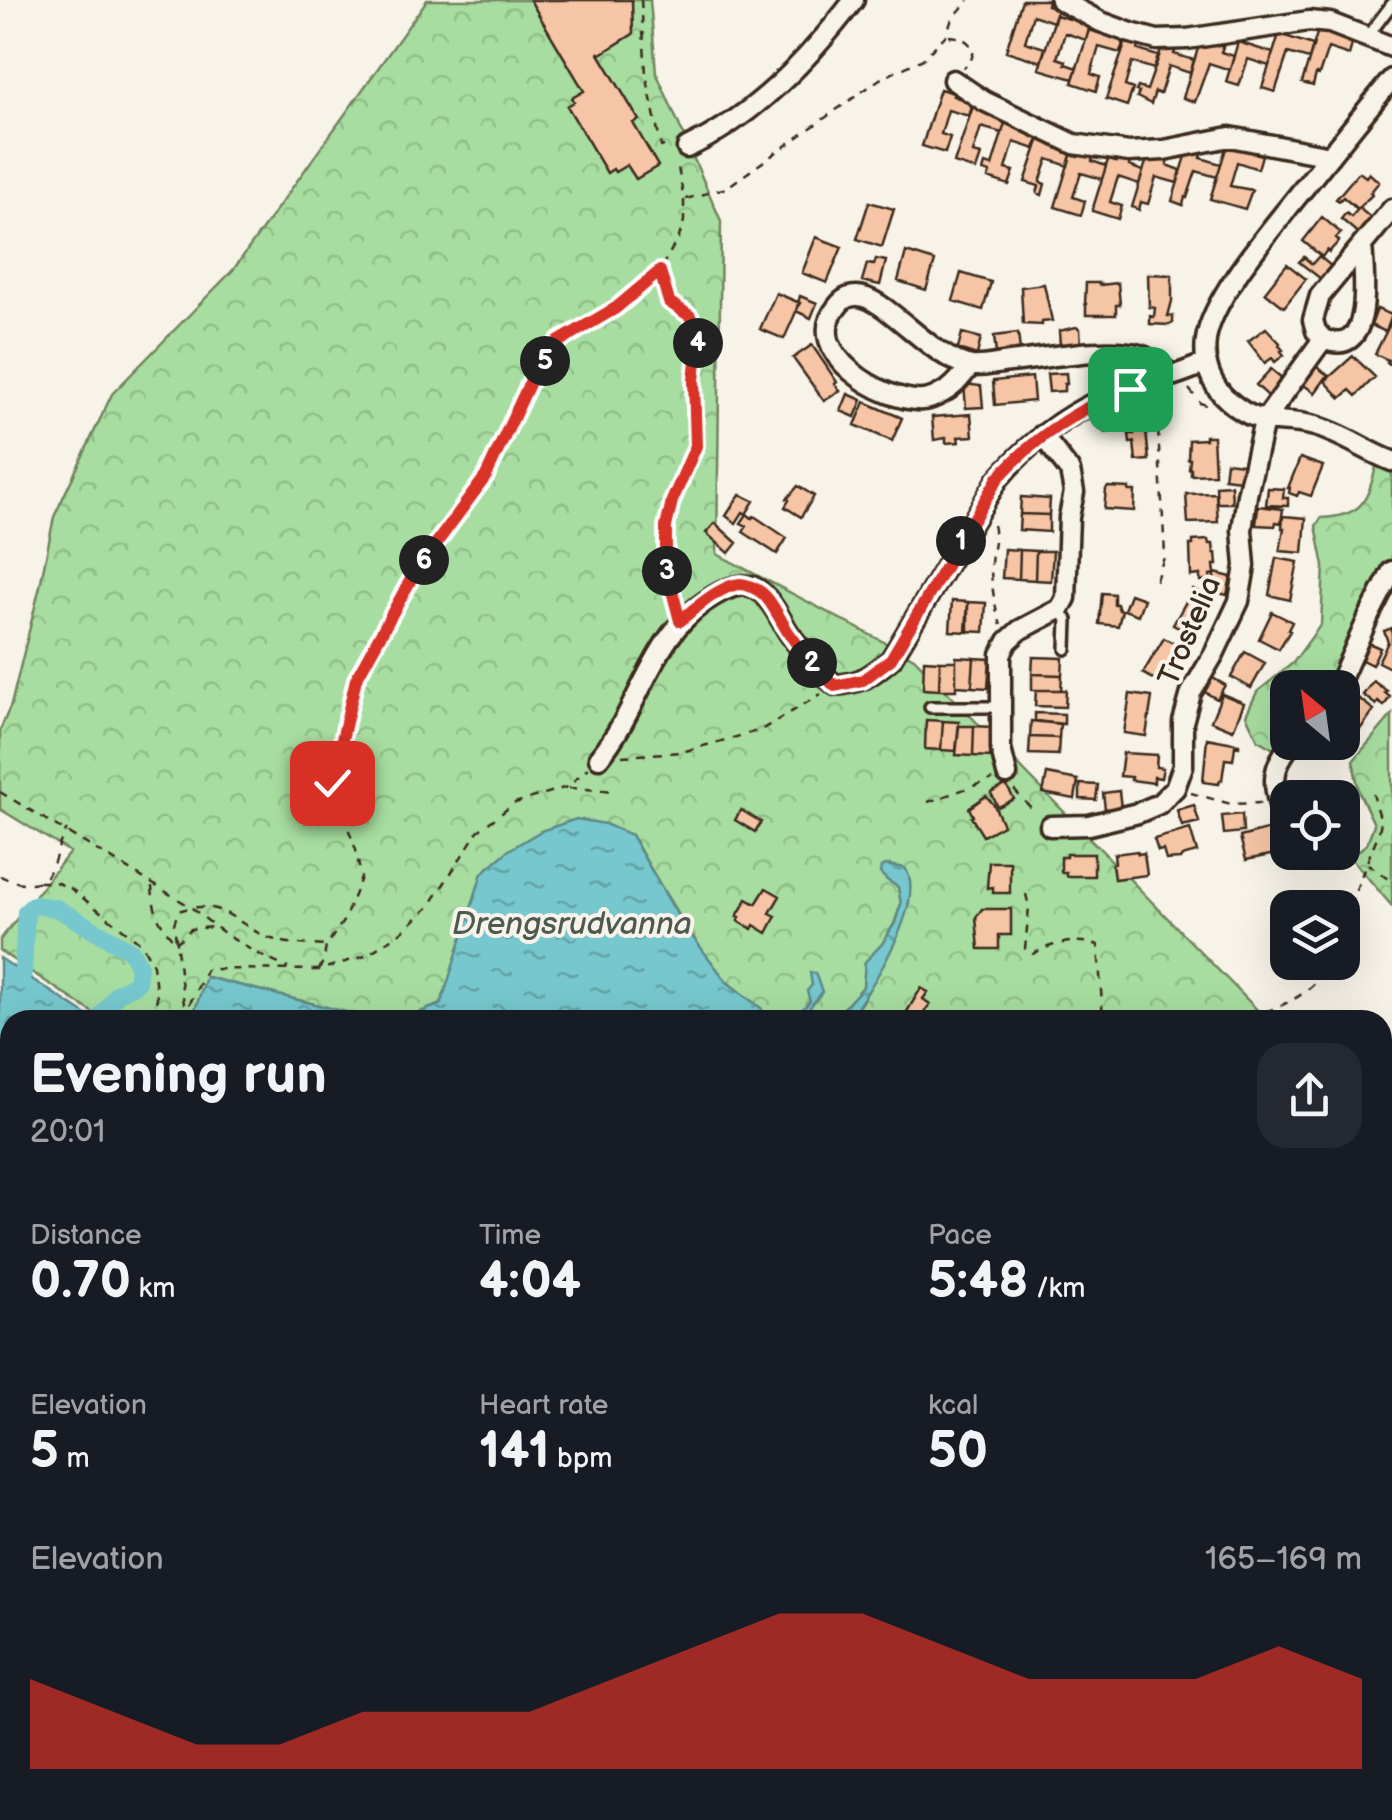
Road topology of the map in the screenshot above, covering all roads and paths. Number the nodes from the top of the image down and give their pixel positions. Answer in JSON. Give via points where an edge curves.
{"nodes":[{"id":1,"x":641,"y":0,"type":"edge"},
{"id":2,"x":854,"y":0,"type":"edge"},
{"id":3,"x":969,"y":0,"type":"edge"},
{"id":4,"x":1060,"y":0,"type":"edge"},
{"id":5,"x":1392,"y":4,"type":"edge"},
{"id":6,"x":946,"y":36,"type":"junction"},
{"id":7,"x":1367,"y":37,"type":"junction"},
{"id":8,"x":1392,"y":46,"type":"edge"},
{"id":9,"x":1392,"y":78,"type":"edge"},
{"id":10,"x":953,"y":80,"type":"joint"},
{"id":11,"x":682,"y":144,"type":"joint"},
{"id":12,"x":661,"y":147,"type":"dead end"},
{"id":13,"x":1330,"y":156,"type":"junction"},
{"id":14,"x":684,"y":200,"type":"junction"},
{"id":15,"x":1392,"y":209,"type":"edge"},
{"id":16,"x":1362,"y":245,"type":"junction"},
{"id":17,"x":660,"y":271,"type":"junction"},
{"id":18,"x":1322,"y":339,"type":"junction"},
{"id":19,"x":1205,"y":363,"type":"junction"},
{"id":20,"x":971,"y":366,"type":"junction"},
{"id":21,"x":1172,"y":376,"type":"junction"},
{"id":22,"x":1150,"y":383,"type":"junction"},
{"id":23,"x":1108,"y":397,"type":"junction"},
{"id":24,"x":1264,"y":422,"type":"junction"},
{"id":25,"x":1107,"y":426,"type":"dead end"},
{"id":26,"x":1042,"y":435,"type":"junction"},
{"id":27,"x":1392,"y":461,"type":"edge"},
{"id":28,"x":980,"y":508,"type":"junction"},
{"id":29,"x":1392,"y":571,"type":"edge"},
{"id":30,"x":1154,"y":585,"type":"dead end"},
{"id":31,"x":1060,"y":609,"type":"junction"},
{"id":32,"x":680,"y":621,"type":"junction"},
{"id":33,"x":1008,"y":641,"type":"junction"},
{"id":34,"x":1066,"y":649,"type":"dead end"},
{"id":35,"x":1345,"y":670,"type":"edge"},
{"id":36,"x":835,"y":686,"type":"junction"},
{"id":37,"x":930,"y":707,"type":"dead end"},
{"id":38,"x":1001,"y":707,"type":"junction"},
{"id":39,"x":599,"y":758,"type":"junction"},
{"id":40,"x":1007,"y":774,"type":"junction"},
{"id":41,"x":567,"y":788,"type":"junction"},
{"id":42,"x":1175,"y":788,"type":"junction"},
{"id":43,"x":618,"y":791,"type":"dead end"},
{"id":44,"x":0,"y":792,"type":"edge"},
{"id":45,"x":1373,"y":794,"type":"dead end"},
{"id":46,"x":1270,"y":799,"type":"edge"},
{"id":47,"x":928,"y":802,"type":"dead end"},
{"id":48,"x":1050,"y":826,"type":"joint"},
{"id":49,"x":67,"y":830,"type":"junction"},
{"id":50,"x":1367,"y":863,"type":"junction"},
{"id":51,"x":0,"y":876,"type":"edge"},
{"id":52,"x":39,"y":882,"type":"junction"},
{"id":53,"x":1392,"y":882,"type":"edge"},
{"id":54,"x":151,"y":884,"type":"junction"},
{"id":55,"x":1026,"y":894,"type":"dead end"},
{"id":56,"x":191,"y":907,"type":"junction"},
{"id":57,"x":214,"y":927,"type":"junction"},
{"id":58,"x":176,"y":943,"type":"junction"},
{"id":59,"x":326,"y":946,"type":"junction"},
{"id":60,"x":318,"y":970,"type":"junction"},
{"id":61,"x":296,"y":971,"type":"junction"},
{"id":62,"x":153,"y":1010,"type":"edge"},
{"id":63,"x":186,"y":1010,"type":"edge"},
{"id":64,"x":188,"y":1010,"type":"edge"},
{"id":65,"x":1102,"y":1010,"type":"edge"},
{"id":66,"x":1274,"y":1010,"type":"edge"}],
"edges":[{"from":1,"to":12,"type":"path","via":[[646,74]]},
{"from":2,"to":11,"type":"street","via":[[782,83],[703,140]]},
{"from":3,"to":6,"type":"path"},
{"from":4,"to":7,"type":"street","via":[[1100,22],[1157,40],[1309,21]]},
{"from":5,"to":7,"type":"lane"},
{"from":6,"to":10,"type":"path","via":[[960,37],[974,51]]},
{"from":6,"to":14,"type":"path","via":[[924,59],[880,79],[726,188]]},
{"from":7,"to":8,"type":"street"},
{"from":9,"to":13,"type":"street"},
{"from":10,"to":13,"type":"street","via":[[1074,144],[1129,152],[1230,138]]},
{"from":11,"to":14,"type":"path","via":[[677,162]]},
{"from":13,"to":19,"type":"street","via":[[1215,310]]},
{"from":14,"to":17,"type":"path","via":[[684,220]]},
{"from":15,"to":16,"type":"street"},
{"from":16,"to":18,"type":"street","via":[[1320,296],[1313,320]]},
{"from":16,"to":18,"type":"street","via":[[1359,326],[1343,343]]},
{"from":17,"to":32,"type":"path","via":[[669,302],[690,316],[699,334],[696,446],[666,527],[666,568]]},
{"from":17,"to":59,"type":"path","via":[[616,308],[558,342],[530,382],[486,476],[415,572],[356,679],[332,783],[361,878]]},
{"from":18,"to":24,"type":"street"},
{"from":19,"to":21,"type":"street"},
{"from":19,"to":24,"type":"street","via":[[1226,398]]},
{"from":20,"to":20,"type":"street","via":[[940,352],[869,298],[842,300],[827,327],[844,364],[869,386],[898,397],[924,400],[947,391]]},
{"from":20,"to":21,"type":"street","via":[[1118,351],[1144,356]]},
{"from":21,"to":22,"type":"street"},
{"from":22,"to":23,"type":"street"},
{"from":22,"to":30,"type":"path","via":[[1165,555]]},
{"from":23,"to":25,"type":"lane"},
{"from":23,"to":26,"type":"street"},
{"from":24,"to":27,"type":"street","via":[[1312,424]]},
{"from":24,"to":42,"type":"street","name":"Trostelia","via":[[1242,530],[1239,601],[1191,693]]},
{"from":26,"to":28,"type":"street","via":[[998,478]]},
{"from":26,"to":31,"type":"street","via":[[1070,471],[1074,492]]},
{"from":28,"to":33,"type":"path","via":[[995,528],[991,567]]},
{"from":28,"to":36,"type":"street","via":[[891,659],[863,680]]},
{"from":29,"to":35,"type":"street"},
{"from":31,"to":33,"type":"street"},
{"from":31,"to":34,"type":"lane","via":[[1067,620]]},
{"from":32,"to":36,"type":"street","via":[[727,589],[752,587]]},
{"from":32,"to":39,"type":"street"},
{"from":33,"to":38,"type":"street"},
{"from":36,"to":39,"type":"path","via":[[761,730],[682,752]]},
{"from":37,"to":38,"type":"lane"},
{"from":38,"to":40,"type":"street"},
{"from":39,"to":41,"type":"path"},
{"from":40,"to":47,"type":"path"},
{"from":40,"to":48,"type":"path"},
{"from":41,"to":43,"type":"path"},
{"from":41,"to":60,"type":"path","via":[[515,803],[478,831],[430,907],[399,934],[365,956]]},
{"from":42,"to":46,"type":"path","via":[[1231,804]]},
{"from":42,"to":48,"type":"street","via":[[1138,812],[1090,825]]},
{"from":44,"to":49,"type":"path"},
{"from":45,"to":50,"type":"path","via":[[1381,821]]},
{"from":49,"to":52,"type":"path","via":[[49,875]]},
{"from":49,"to":54,"type":"path"},
{"from":50,"to":53,"type":"path"},
{"from":50,"to":66,"type":"path","via":[[1346,912],[1355,956]]},
{"from":51,"to":52,"type":"path","via":[[17,884]]},
{"from":52,"to":62,"type":"path","via":[[70,888],[142,944],[153,965]]},
{"from":54,"to":56,"type":"path"},
{"from":54,"to":58,"type":"path","via":[[154,911]]},
{"from":55,"to":65,"type":"path","via":[[1025,949],[1033,954],[1085,940],[1098,945]]},
{"from":56,"to":57,"type":"path"},
{"from":56,"to":58,"type":"path","via":[[178,912]]},
{"from":56,"to":59,"type":"path","via":[[229,912],[287,944]]},
{"from":57,"to":58,"type":"path","via":[[192,929]]},
{"from":57,"to":61,"type":"path"},
{"from":58,"to":63,"type":"path"},
{"from":59,"to":60,"type":"path"},
{"from":60,"to":61,"type":"path"},
{"from":61,"to":64,"type":"path","via":[[207,969]]}]}
